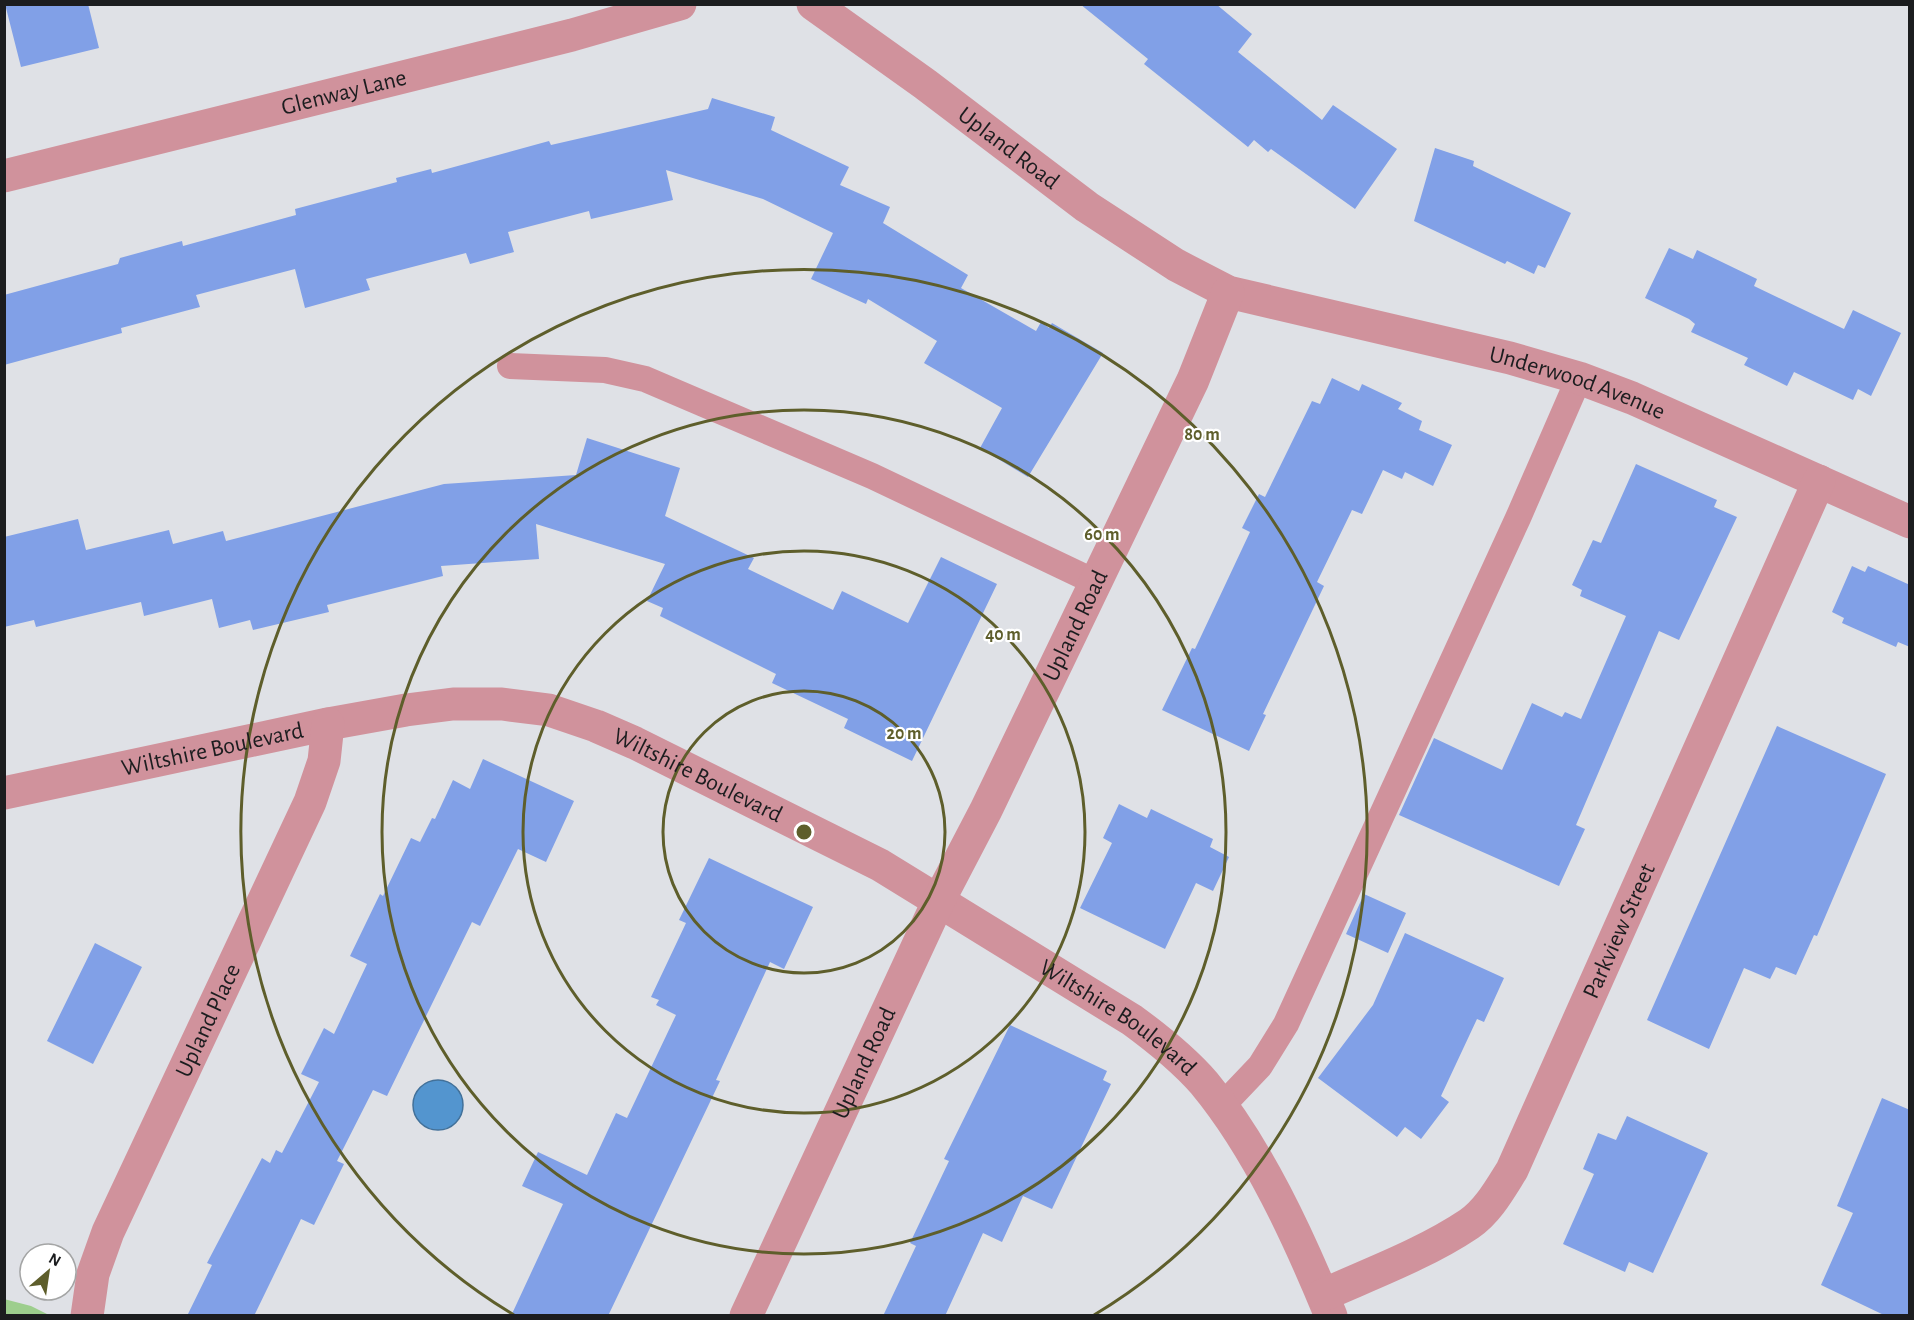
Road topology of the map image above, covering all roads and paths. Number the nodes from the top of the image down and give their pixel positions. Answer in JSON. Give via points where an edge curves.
{"nodes":[{"id":1,"x":680,"y":4,"type":"edge"},
{"id":2,"x":813,"y":4,"type":"edge"},
{"id":3,"x":4,"y":176,"type":"edge"},
{"id":4,"x":1227,"y":292,"type":"junction"},
{"id":5,"x":510,"y":366,"type":"dead end"},
{"id":6,"x":1579,"y":378,"type":"junction"},
{"id":7,"x":1819,"y":481,"type":"junction"},
{"id":8,"x":1910,"y":522,"type":"edge"},
{"id":9,"x":1095,"y":582,"type":"junction"},
{"id":10,"x":328,"y":724,"type":"junction"},
{"id":11,"x":4,"y":793,"type":"edge"},
{"id":12,"x":939,"y":900,"type":"junction"},
{"id":13,"x":1221,"y":1107,"type":"junction"},
{"id":14,"x":1327,"y":1305,"type":"edge"},
{"id":15,"x":87,"y":1316,"type":"edge"},
{"id":16,"x":746,"y":1316,"type":"edge"}],
"edges":[{"from":1,"to":3,"type":"street","name":"Glenway Lane","via":[[572,35]]},
{"from":2,"to":4,"type":"street","name":"Upland Road","via":[[1087,207],[1176,265]]},
{"from":4,"to":6,"type":"street","name":"Underwood Avenue"},
{"from":4,"to":9,"type":"street","name":"Upland Road","via":[[1193,380]]},
{"from":5,"to":9,"type":"lane","via":[[605,370],[645,379],[872,476]]},
{"from":6,"to":7,"type":"street","name":"Underwood Avenue"},
{"from":6,"to":13,"type":"lane","via":[[1286,1024],[1260,1066]]},
{"from":7,"to":8,"type":"street","name":"Underwood Avenue"},
{"from":7,"to":14,"type":"street","name":"Parkview Street","via":[[1512,1170],[1495,1198],[1470,1223]]},
{"from":9,"to":12,"type":"street","name":"Upland Road"},
{"from":10,"to":11,"type":"street","name":"Wiltshire Boulevard"},
{"from":10,"to":12,"type":"street","name":"Wiltshire Boulevard","via":[[453,704],[502,704],[549,710],[635,743],[795,820]]},
{"from":10,"to":15,"type":"street","name":"Upland Place","via":[[324,761],[310,802],[112,1222],[93,1274]]},
{"from":12,"to":13,"type":"street","name":"Wiltshire Boulevard","via":[[1132,1020],[1204,1083]]},
{"from":12,"to":16,"type":"street","name":"Upland Road"},
{"from":13,"to":14,"type":"street","name":"Wiltshire Boulevard","via":[[1260,1167]]}]}
